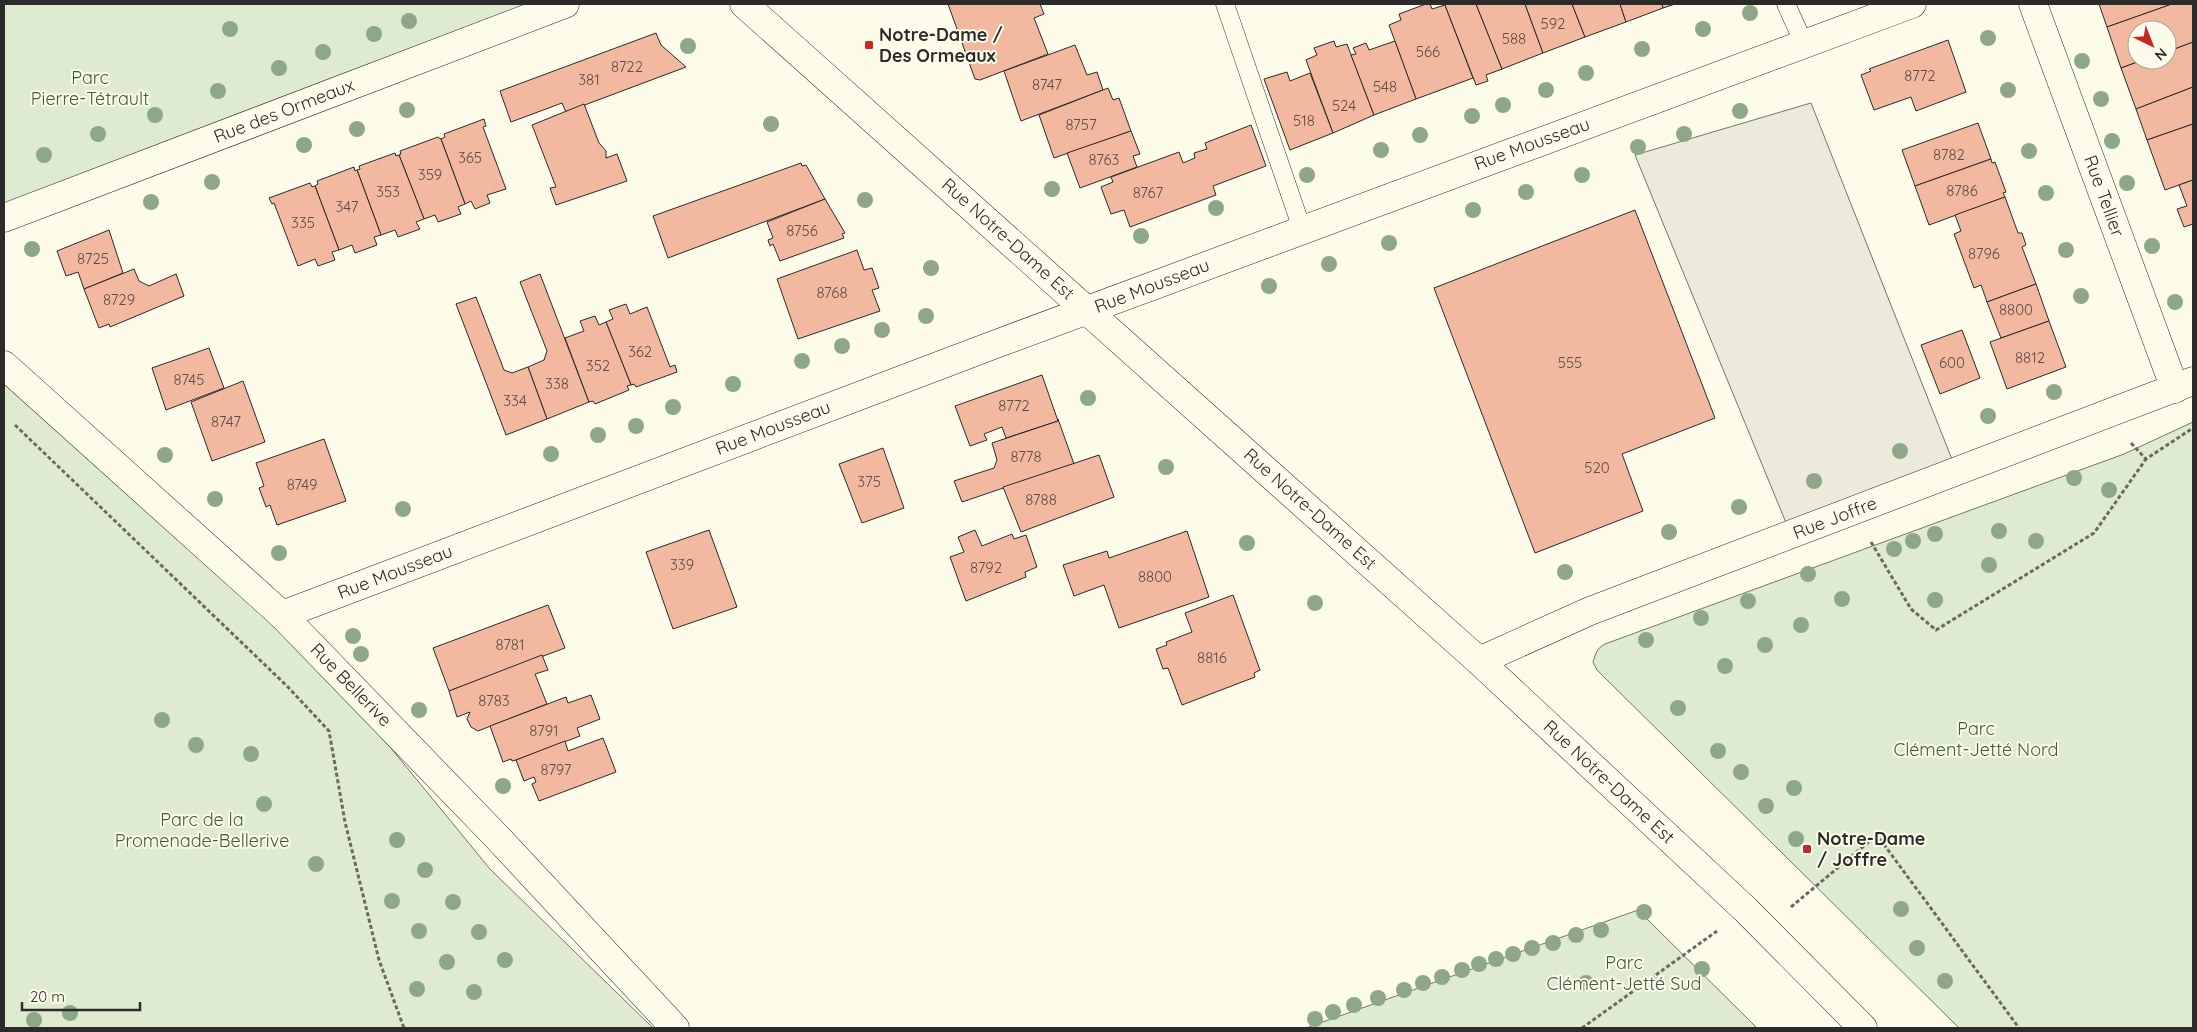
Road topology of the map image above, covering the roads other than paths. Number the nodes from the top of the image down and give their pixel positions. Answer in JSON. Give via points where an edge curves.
{"nodes":[{"id":1,"x":565,"y":4,"type":"edge"},
{"id":2,"x":744,"y":4,"type":"edge"},
{"id":3,"x":1225,"y":4,"type":"edge"},
{"id":4,"x":1786,"y":4,"type":"edge"},
{"id":5,"x":1912,"y":4,"type":"edge"},
{"id":6,"x":2033,"y":4,"type":"edge"},
{"id":7,"x":1804,"y":44,"type":"junction"},
{"id":8,"x":4,"y":218,"type":"edge"},
{"id":9,"x":1302,"y":229,"type":"junction"},
{"id":10,"x":1087,"y":310,"type":"junction"},
{"id":11,"x":4,"y":365,"type":"edge"},
{"id":12,"x":2184,"y":385,"type":"edge"},
{"id":13,"x":282,"y":615,"type":"junction"},
{"id":14,"x":1479,"y":660,"type":"junction"},
{"id":15,"x":675,"y":1028,"type":"edge"},
{"id":16,"x":1863,"y":1028,"type":"edge"}],
"edges":[{"from":1,"to":8,"type":"street","name":"Rue des Ormeaux"},
{"from":2,"to":10,"type":"street","name":"Rue Notre-Dame Est"},
{"from":3,"to":9,"type":"lane"},
{"from":4,"to":7,"type":"lane"},
{"from":5,"to":7,"type":"street","name":"Rue Mousseau"},
{"from":6,"to":12,"type":"street","name":"Rue Tellier"},
{"from":7,"to":9,"type":"street","name":"Rue Mousseau"},
{"from":9,"to":10,"type":"street","name":"Rue Mousseau"},
{"from":10,"to":13,"type":"street","name":"Rue Mousseau"},
{"from":10,"to":14,"type":"street","name":"Rue Notre-Dame Est"},
{"from":11,"to":13,"type":"street","name":"Rue Bellerive"},
{"from":12,"to":14,"type":"street","name":"Rue Joffre","via":[[1590,611]]},
{"from":13,"to":15,"type":"street","name":"Rue Bellerive","via":[[496,836]]},
{"from":14,"to":16,"type":"street","name":"Rue Notre-Dame Est","via":[[1746,910]]}]}
